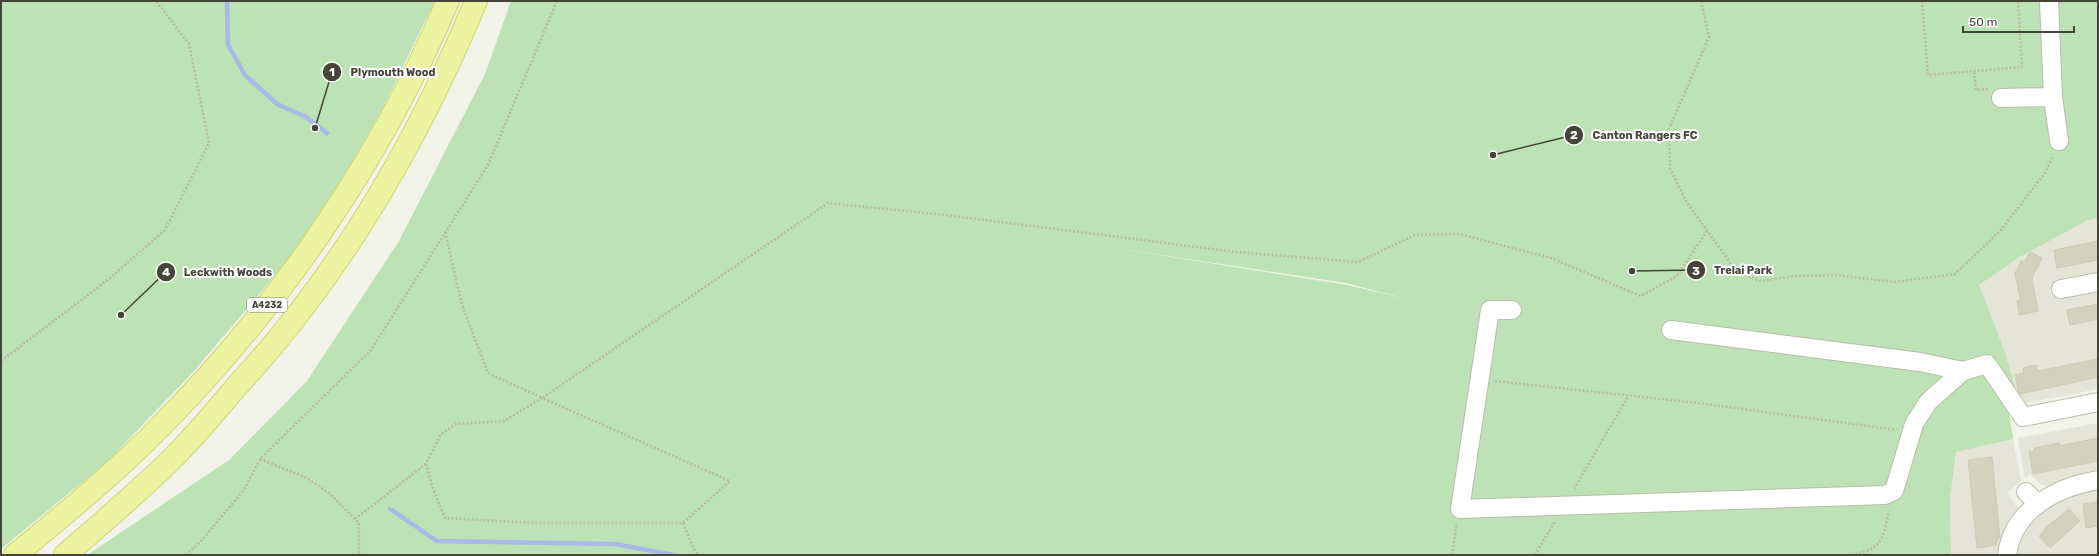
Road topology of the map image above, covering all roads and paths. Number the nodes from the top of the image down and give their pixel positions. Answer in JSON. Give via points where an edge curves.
{"nodes":[{"id":1,"x":156,"y":1,"type":"edge"},
{"id":2,"x":448,"y":1,"type":"edge"},
{"id":3,"x":476,"y":1,"type":"edge"},
{"id":4,"x":557,"y":1,"type":"edge"},
{"id":5,"x":1701,"y":1,"type":"edge"},
{"id":6,"x":1922,"y":1,"type":"edge"},
{"id":7,"x":2018,"y":1,"type":"edge"},
{"id":8,"x":2049,"y":1,"type":"edge"},
{"id":9,"x":1974,"y":72,"type":"junction"},
{"id":10,"x":2053,"y":97,"type":"junction"},
{"id":11,"x":2001,"y":98,"type":"joint"},
{"id":12,"x":2059,"y":141,"type":"joint"},
{"id":13,"x":1707,"y":231,"type":"junction"},
{"id":14,"x":446,"y":232,"type":"junction"},
{"id":15,"x":2098,"y":282,"type":"edge"},
{"id":16,"x":2062,"y":289,"type":"dead end"},
{"id":17,"x":1512,"y":310,"type":"dead end"},
{"id":18,"x":1671,"y":330,"type":"dead end"},
{"id":19,"x":1,"y":361,"type":"edge"},
{"id":20,"x":1963,"y":371,"type":"junction"},
{"id":21,"x":1480,"y":380,"type":"junction"},
{"id":22,"x":1628,"y":396,"type":"junction"},
{"id":23,"x":542,"y":398,"type":"junction"},
{"id":24,"x":2098,"y":402,"type":"edge"},
{"id":25,"x":1911,"y":432,"type":"junction"},
{"id":26,"x":260,"y":459,"type":"junction"},
{"id":27,"x":426,"y":464,"type":"junction"},
{"id":28,"x":2098,"y":480,"type":"edge"},
{"id":29,"x":1894,"y":491,"type":"junction"},
{"id":30,"x":1564,"y":505,"type":"junction"},
{"id":31,"x":1460,"y":509,"type":"junction"},
{"id":32,"x":355,"y":519,"type":"junction"},
{"id":33,"x":683,"y":524,"type":"junction"},
{"id":34,"x":15,"y":555,"type":"edge"},
{"id":35,"x":65,"y":555,"type":"edge"},
{"id":36,"x":186,"y":555,"type":"edge"},
{"id":37,"x":359,"y":555,"type":"edge"},
{"id":38,"x":699,"y":555,"type":"edge"},
{"id":39,"x":1452,"y":555,"type":"edge"},
{"id":40,"x":1535,"y":555,"type":"edge"},
{"id":41,"x":1851,"y":555,"type":"edge"},
{"id":42,"x":2007,"y":555,"type":"edge"}],
"edges":[{"from":1,"to":19,"type":"path","via":[[189,44],[209,143],[165,230],[109,279]]},
{"from":2,"to":34,"type":"main road","number":"A4232","via":[[409,82],[358,174],[302,259],[248,330],[194,392],[146,441],[86,497]]},
{"from":3,"to":35,"type":"main road","number":"A4232","via":[[409,143],[355,234],[308,301],[270,349],[172,458]]},
{"from":4,"to":14,"type":"path","via":[[488,165]]},
{"from":5,"to":13,"type":"path","via":[[1709,37],[1669,129],[1670,168],[1686,201]]},
{"from":6,"to":9,"type":"path","via":[[1928,75]]},
{"from":7,"to":9,"type":"path","via":[[2022,67]]},
{"from":8,"to":10,"type":"street"},
{"from":9,"to":11,"type":"path","via":[[1976,90],[1999,88]]},
{"from":10,"to":11,"type":"street"},
{"from":10,"to":12,"type":"street"},
{"from":12,"to":13,"type":"path","via":[[2045,173],[2001,230],[1955,274],[1894,282],[1836,274],[1795,276],[1760,282],[1736,271]]},
{"from":13,"to":23,"type":"path","via":[[1677,276],[1641,296],[1551,258],[1459,234],[1415,235],[1358,262],[1236,252],[945,215],[828,203]]},
{"from":14,"to":23,"type":"path","via":[[462,305],[488,373]]},
{"from":14,"to":26,"type":"path","via":[[371,350]]},
{"from":15,"to":16,"type":"street"},
{"from":17,"to":21,"type":"street","via":[[1490,310]]},
{"from":18,"to":20,"type":"street","via":[[1920,362]]},
{"from":20,"to":24,"type":"street","via":[[1987,364],[2023,417]]},
{"from":20,"to":25,"type":"street","via":[[1928,402]]},
{"from":21,"to":22,"type":"path"},
{"from":21,"to":31,"type":"street"},
{"from":22,"to":25,"type":"path"},
{"from":22,"to":30,"type":"path"},
{"from":23,"to":27,"type":"path","via":[[504,421],[456,424],[441,434]]},
{"from":23,"to":33,"type":"path","via":[[730,481]]},
{"from":25,"to":29,"type":"street"},
{"from":26,"to":32,"type":"path","via":[[306,478],[329,493]]},
{"from":26,"to":36,"type":"path","via":[[244,490]]},
{"from":27,"to":32,"type":"path"},
{"from":27,"to":33,"type":"path","via":[[445,518]]},
{"from":28,"to":42,"type":"street","via":[[2032,498],[2014,530]]},
{"from":29,"to":30,"type":"street","via":[[1885,494]]},
{"from":29,"to":41,"type":"path","via":[[1883,537],[1874,548]]},
{"from":30,"to":31,"type":"street"},
{"from":30,"to":40,"type":"path"},
{"from":31,"to":39,"type":"path"},
{"from":32,"to":37,"type":"path","via":[[359,523]]},
{"from":33,"to":38,"type":"path"}]}
